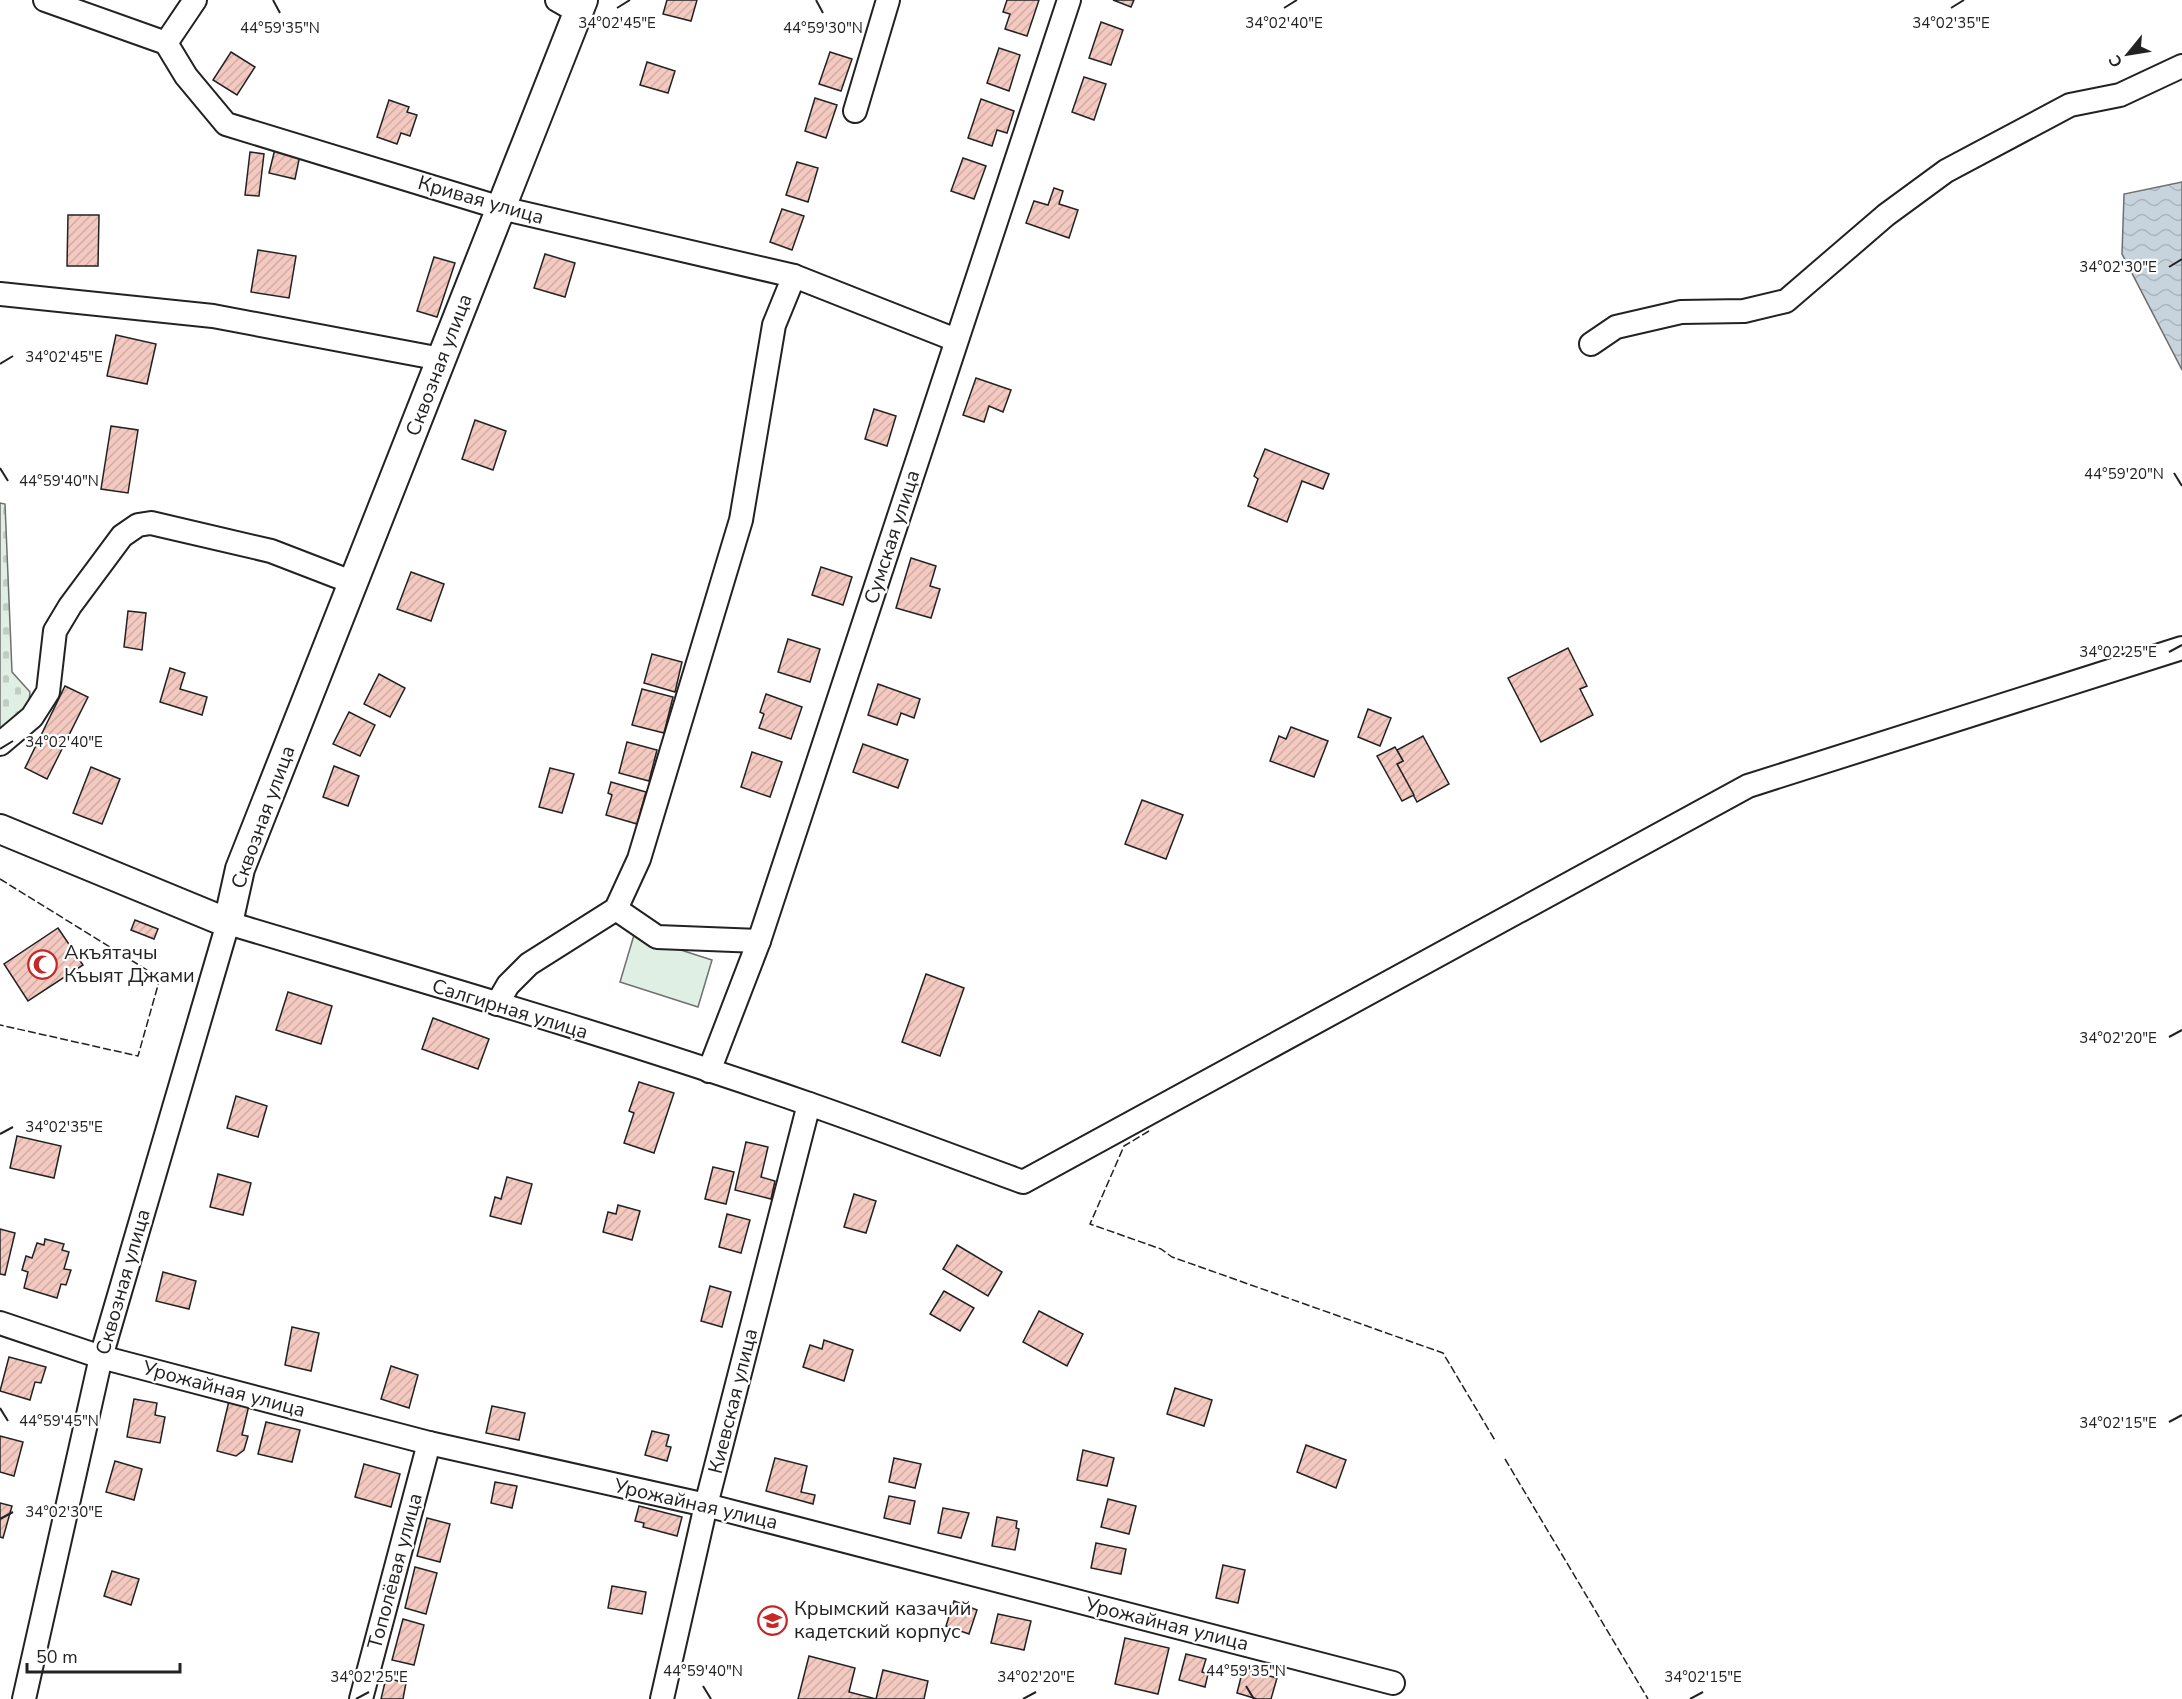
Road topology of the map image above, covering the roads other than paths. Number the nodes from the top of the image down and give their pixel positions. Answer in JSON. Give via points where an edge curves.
{"nodes":[{"id":1,"x":45,"y":0,"type":"edge"},
{"id":2,"x":195,"y":0,"type":"edge"},
{"id":3,"x":888,"y":0,"type":"edge"},
{"id":4,"x":1070,"y":0,"type":"edge"},
{"id":5,"x":573,"y":4,"type":"edge"},
{"id":6,"x":166,"y":43,"type":"junction"},
{"id":7,"x":2182,"y":66,"type":"edge"},
{"id":8,"x":855,"y":111,"type":"dead end"},
{"id":9,"x":501,"y":208,"type":"junction"},
{"id":10,"x":794,"y":276,"type":"junction"},
{"id":11,"x":0,"y":294,"type":"edge"},
{"id":12,"x":956,"y":340,"type":"junction"},
{"id":13,"x":1591,"y":344,"type":"dead end"},
{"id":14,"x":441,"y":359,"type":"junction"},
{"id":15,"x":354,"y":583,"type":"junction"},
{"id":16,"x":2182,"y":648,"type":"edge"},
{"id":17,"x":0,"y":744,"type":"edge"},
{"id":18,"x":0,"y":829,"type":"edge"},
{"id":19,"x":616,"y":909,"type":"junction"},
{"id":20,"x":228,"y":923,"type":"junction"},
{"id":21,"x":759,"y":941,"type":"junction"},
{"id":22,"x":497,"y":1004,"type":"junction"},
{"id":23,"x":709,"y":1071,"type":"junction"},
{"id":24,"x":808,"y":1104,"type":"junction"},
{"id":25,"x":0,"y":1323,"type":"edge"},
{"id":26,"x":101,"y":1357,"type":"junction"},
{"id":27,"x":429,"y":1443,"type":"junction"},
{"id":28,"x":706,"y":1505,"type":"junction"},
{"id":29,"x":1393,"y":1683,"type":"dead end"},
{"id":30,"x":24,"y":1699,"type":"edge"},
{"id":31,"x":361,"y":1699,"type":"edge"},
{"id":32,"x":662,"y":1699,"type":"edge"}],
"edges":[{"from":1,"to":6,"type":"street"},
{"from":2,"to":6,"type":"street"},
{"from":3,"to":8,"type":"street"},
{"from":4,"to":12,"type":"street","name":"Сумская улица"},
{"from":5,"to":9,"type":"main road","name":"Сквозная улица"},
{"from":6,"to":9,"type":"street","name":"Кривая улица","via":[[186,76],[226,124]]},
{"from":7,"to":13,"type":"street","via":[[2120,95],[2070,105],[1946,171],[1886,215],[1786,301],[1744,311],[1681,312],[1648,319],[1616,327]]},
{"from":9,"to":10,"type":"street","name":"Кривая улица"},
{"from":9,"to":14,"type":"main road","name":"Сквозная улица"},
{"from":10,"to":12,"type":"street","name":"Кривая улица"},
{"from":10,"to":19,"type":"street","via":[[774,325],[741,520],[639,859]]},
{"from":11,"to":14,"type":"street","via":[[213,316]]},
{"from":12,"to":21,"type":"street","name":"Сумская улица"},
{"from":14,"to":15,"type":"main road","name":"Сквозная улица"},
{"from":15,"to":17,"type":"street","via":[[271,551],[151,523],[138,525],[122,536],[55,631],[48,692],[32,717]]},
{"from":15,"to":20,"type":"main road","name":"Сквозная улица","via":[[240,868]]},
{"from":16,"to":24,"type":"street","name":"Салгирная улица","via":[[1748,786],[1023,1182]]},
{"from":18,"to":20,"type":"main road","name":"Салгирная улица"},
{"from":19,"to":21,"type":"street","via":[[657,937]]},
{"from":19,"to":22,"type":"street","via":[[529,964],[508,985]]},
{"from":20,"to":22,"type":"street","name":"Салгирная улица"},
{"from":20,"to":26,"type":"street","name":"Сквозная улица"},
{"from":21,"to":23,"type":"street","name":"Сумская улица"},
{"from":22,"to":23,"type":"street","name":"Салгирная улица"},
{"from":23,"to":24,"type":"street","name":"Салгирная улица"},
{"from":24,"to":28,"type":"street","name":"Киевская улица"},
{"from":25,"to":26,"type":"street","name":"Урожайная улица"},
{"from":26,"to":27,"type":"street","name":"Урожайная улица"},
{"from":26,"to":30,"type":"street","name":"Сквозная улица"},
{"from":27,"to":28,"type":"street","name":"Урожайная улица"},
{"from":27,"to":31,"type":"street","name":"Тополёвая улица"},
{"from":28,"to":29,"type":"street","name":"Урожайная улица"},
{"from":28,"to":32,"type":"street","name":"Киевская улица"}]}
